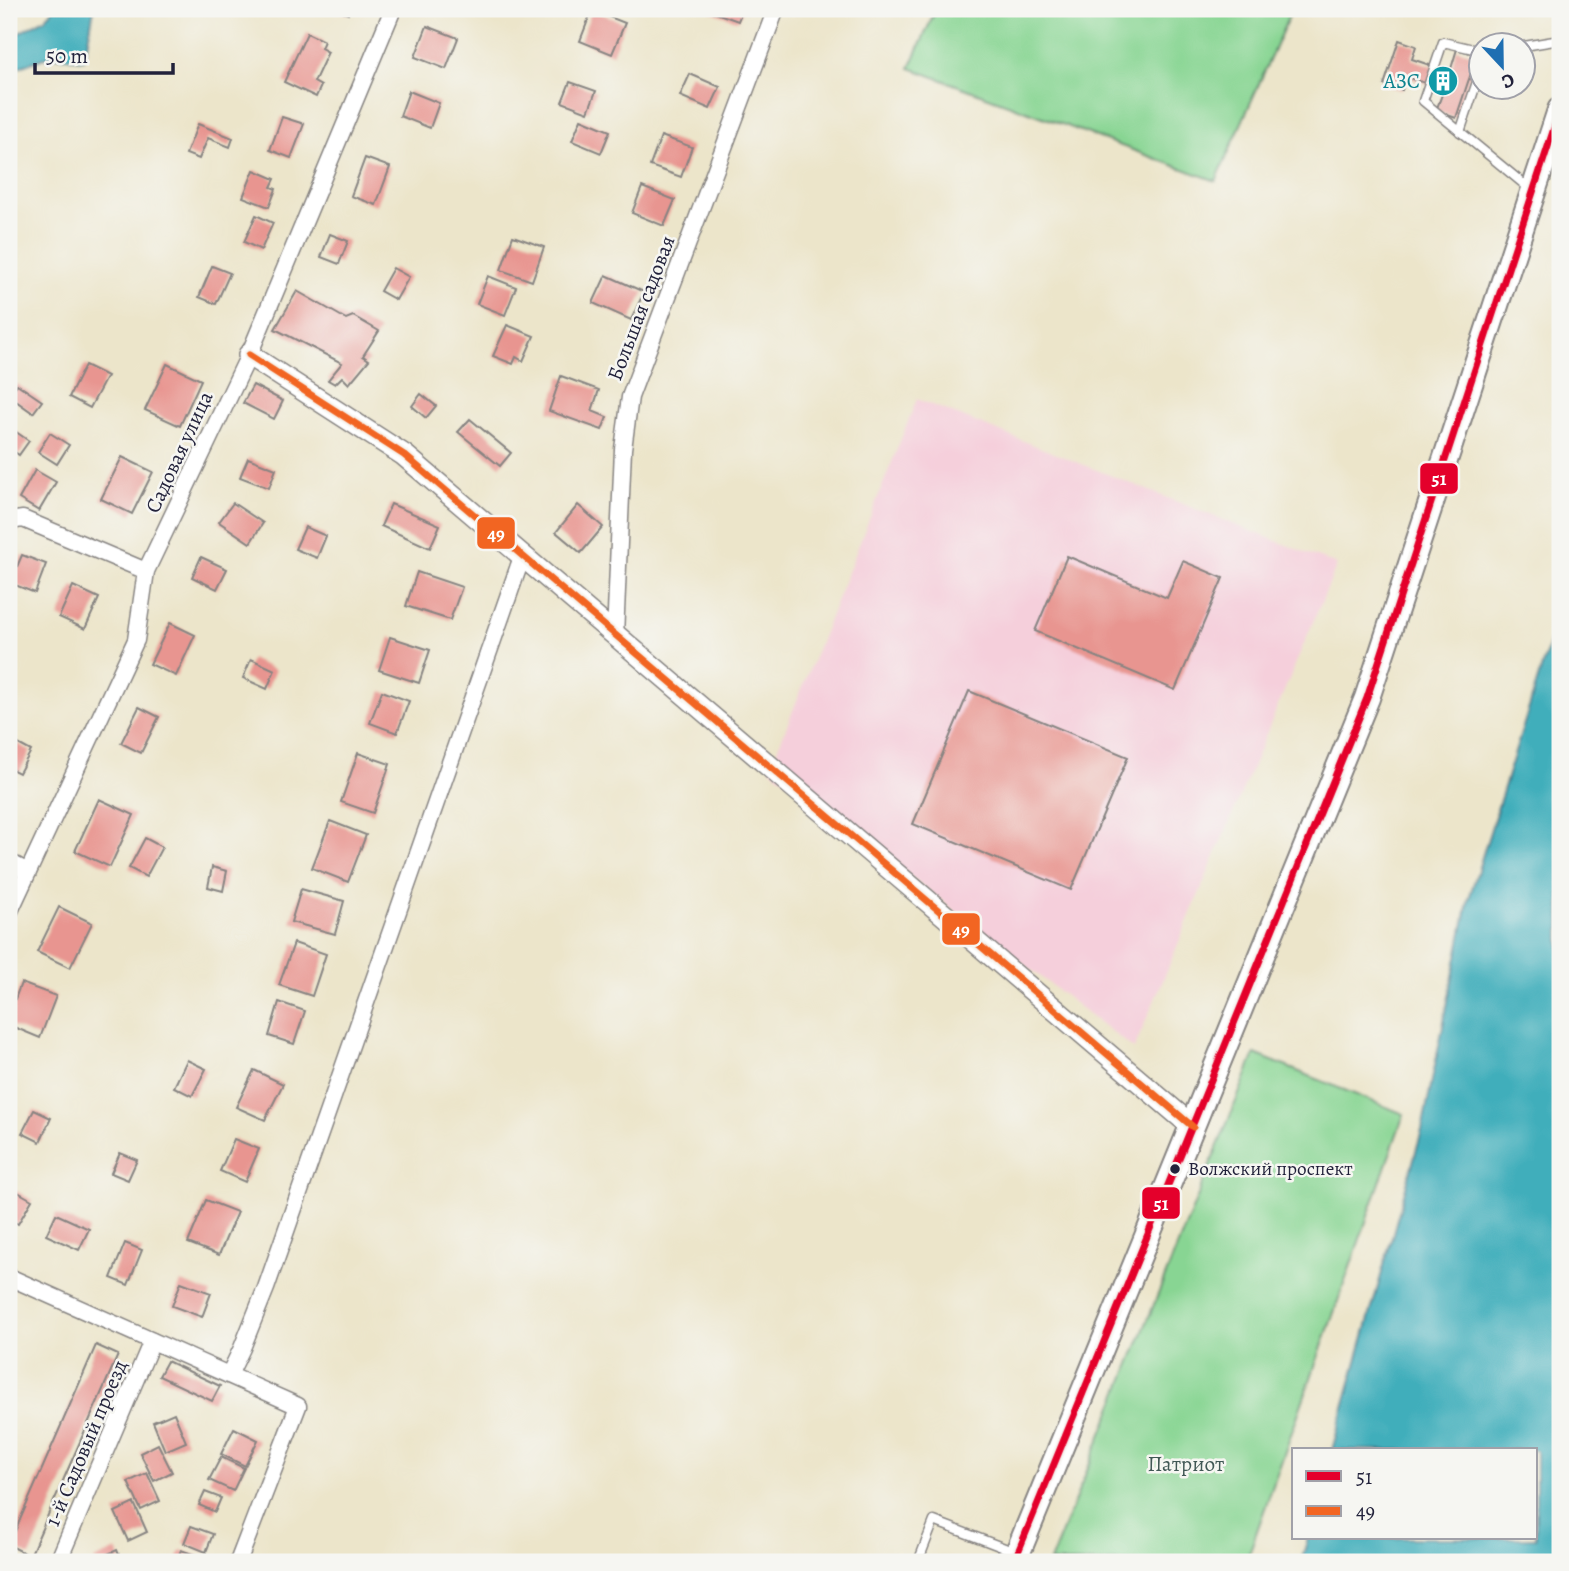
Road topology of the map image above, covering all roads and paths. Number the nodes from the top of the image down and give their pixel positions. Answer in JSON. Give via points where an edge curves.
{"nodes":[{"id":1,"x":393,"y":9,"type":"edge"},
{"id":2,"x":776,"y":9,"type":"edge"},
{"id":3,"x":1560,"y":40,"type":"edge"},
{"id":4,"x":1538,"y":44,"type":"edge"},
{"id":5,"x":1468,"y":48,"type":"edge"},
{"id":6,"x":1470,"y":102,"type":"edge"},
{"id":7,"x":1560,"y":110,"type":"edge"},
{"id":8,"x":1460,"y":132,"type":"junction"},
{"id":9,"x":1533,"y":192,"type":"junction"},
{"id":10,"x":249,"y":355,"type":"junction"},
{"id":11,"x":9,"y":521,"type":"edge"},
{"id":12,"x":522,"y":557,"type":"junction"},
{"id":13,"x":146,"y":571,"type":"junction"},
{"id":14,"x":615,"y":636,"type":"junction"},
{"id":15,"x":9,"y":862,"type":"edge"},
{"id":16,"x":28,"y":872,"type":"junction"},
{"id":17,"x":9,"y":914,"type":"edge"},
{"id":18,"x":1193,"y":1127,"type":"junction"},
{"id":19,"x":9,"y":1277,"type":"edge"},
{"id":20,"x":152,"y":1341,"type":"junction"},
{"id":21,"x":229,"y":1374,"type":"junction"},
{"id":22,"x":1016,"y":1558,"type":"edge"},
{"id":23,"x":58,"y":1562,"type":"edge"},
{"id":24,"x":238,"y":1562,"type":"edge"},
{"id":25,"x":918,"y":1562,"type":"edge"}],
"edges":[{"from":1,"to":10,"type":"street","name":"Садовая улица"},
{"from":2,"to":14,"type":"street","name":"Большая садовая","via":[[631,397],[623,449]]},
{"from":3,"to":4,"type":"lane"},
{"from":5,"to":8,"type":"lane","via":[[1443,42],[1423,102]]},
{"from":6,"to":8,"type":"lane"},
{"from":7,"to":9,"type":"main road"},
{"from":8,"to":9,"type":"lane"},
{"from":9,"to":18,"type":"main road","via":[[1367,698]]},
{"from":10,"to":12,"type":"street","via":[[404,455]]},
{"from":10,"to":13,"type":"street","name":"Садовая улица"},
{"from":11,"to":13,"type":"street","via":[[23,519]]},
{"from":12,"to":14,"type":"street"},
{"from":12,"to":21,"type":"street","via":[[266,1288]]},
{"from":13,"to":16,"type":"street","name":"Садовая улица","via":[[136,640]]},
{"from":14,"to":18,"type":"street"},
{"from":15,"to":16,"type":"street"},
{"from":16,"to":17,"type":"street","name":"Садовая улица"},
{"from":18,"to":22,"type":"main road"},
{"from":19,"to":20,"type":"street"},
{"from":20,"to":21,"type":"street"},
{"from":20,"to":23,"type":"street","name":"1-й Садовый проезд"},
{"from":21,"to":24,"type":"street","via":[[298,1406]]},
{"from":22,"to":25,"type":"lane","via":[[934,1521]]}]}
